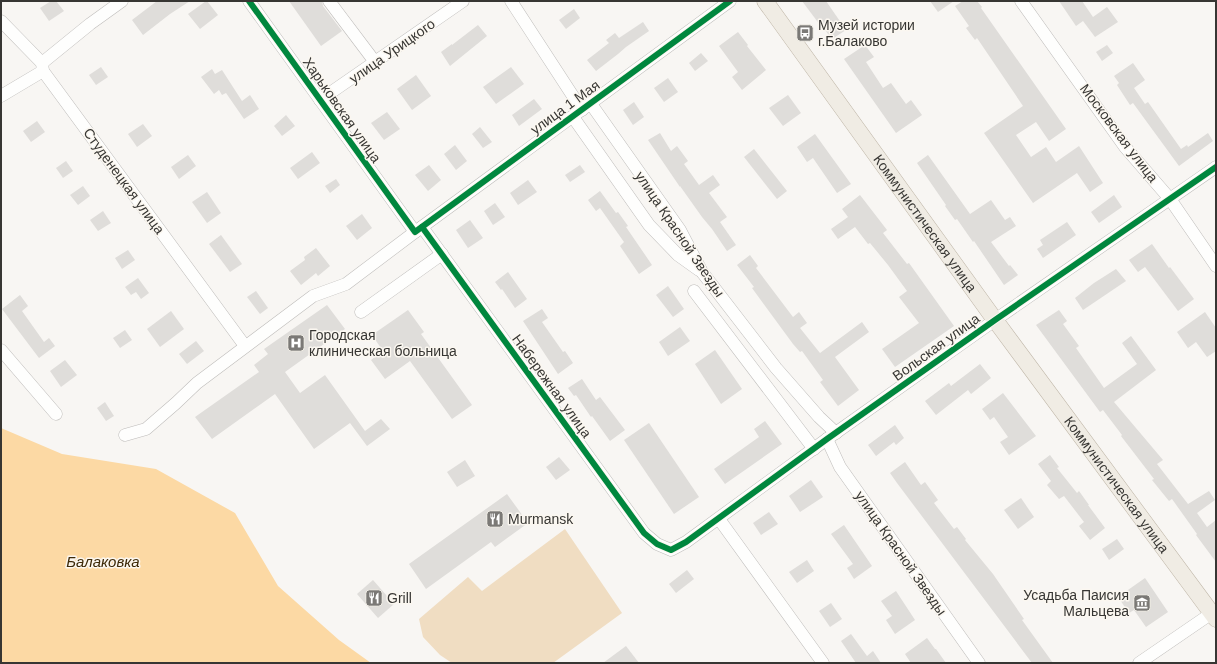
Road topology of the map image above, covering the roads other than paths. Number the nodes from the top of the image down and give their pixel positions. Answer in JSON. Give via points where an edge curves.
{"nodes":[{"id":1,"x":122,"y":1,"type":"edge"},
{"id":2,"x":249,"y":1,"type":"edge"},
{"id":3,"x":329,"y":1,"type":"edge"},
{"id":4,"x":463,"y":1,"type":"edge"},
{"id":5,"x":511,"y":1,"type":"edge"},
{"id":6,"x":730,"y":1,"type":"edge"},
{"id":7,"x":765,"y":1,"type":"edge"},
{"id":8,"x":1021,"y":1,"type":"edge"},
{"id":9,"x":1,"y":21,"type":"edge"},
{"id":10,"x":375,"y":62,"type":"junction"},
{"id":11,"x":43,"y":67,"type":"junction"},
{"id":12,"x":1,"y":96,"type":"edge"},
{"id":13,"x":320,"y":100,"type":"junction"},
{"id":14,"x":582,"y":110,"type":"junction"},
{"id":15,"x":1216,"y":167,"type":"edge"},
{"id":16,"x":1170,"y":199,"type":"junction"},
{"id":17,"x":418,"y":230,"type":"junction"},
{"id":18,"x":442,"y":254,"type":"junction"},
{"id":19,"x":1216,"y":266,"type":"edge"},
{"id":20,"x":702,"y":272,"type":"junction"},
{"id":21,"x":694,"y":291,"type":"dead end"},
{"id":22,"x":361,"y":312,"type":"dead end"},
{"id":23,"x":995,"y":320,"type":"junction"},
{"id":24,"x":245,"y":346,"type":"junction"},
{"id":25,"x":1,"y":350,"type":"edge"},
{"id":26,"x":56,"y":414,"type":"dead end"},
{"id":27,"x":125,"y":435,"type":"dead end"},
{"id":28,"x":832,"y":436,"type":"junction"},
{"id":29,"x":814,"y":449,"type":"junction"},
{"id":30,"x":719,"y":519,"type":"junction"},
{"id":31,"x":672,"y":550,"type":"joint"},
{"id":32,"x":1215,"y":614,"type":"edge"},
{"id":33,"x":823,"y":663,"type":"edge"},
{"id":34,"x":979,"y":663,"type":"edge"},
{"id":35,"x":1139,"y":663,"type":"edge"}],
"edges":[{"from":1,"to":11,"type":"street","via":[[90,24]]},
{"from":2,"to":13,"type":"street","name":"Харьковская улица"},
{"from":3,"to":10,"type":"street"},
{"from":4,"to":10,"type":"street","name":"улица Урицкого"},
{"from":5,"to":14,"type":"street","name":"улица Красной Звезды"},
{"from":6,"to":14,"type":"street","name":"улица 1 Мая"},
{"from":7,"to":23,"type":"main road","name":"Коммунистическая улица"},
{"from":8,"to":16,"type":"street","name":"Московская улица","via":[[1125,146]]},
{"from":9,"to":11,"type":"street","name":"Студенецкая улица"},
{"from":10,"to":13,"type":"street","name":"улица Урицкого"},
{"from":11,"to":12,"type":"street"},
{"from":11,"to":24,"type":"street","name":"Студенецкая улица"},
{"from":13,"to":17,"type":"street","name":"Харьковская улица"},
{"from":14,"to":17,"type":"street","name":"улица 1 Мая"},
{"from":14,"to":20,"type":"street","name":"улица Красной Звезды","via":[[680,230]]},
{"from":14,"to":20,"type":"street","via":[[649,225],[678,255]]},
{"from":15,"to":16,"type":"street","name":"Вольская улица"},
{"from":16,"to":19,"type":"street","name":"Московская улица"},
{"from":16,"to":23,"type":"street","name":"Вольская улица"},
{"from":17,"to":18,"type":"street","name":"Набережная улица"},
{"from":17,"to":24,"type":"street","name":"улица 1 Мая","via":[[346,284],[313,296]]},
{"from":18,"to":22,"type":"street"},
{"from":18,"to":31,"type":"street","name":"Набережная улица","via":[[644,533],[657,544]]},
{"from":20,"to":28,"type":"street","name":"улица Красной Звезды"},
{"from":21,"to":29,"type":"street"},
{"from":23,"to":28,"type":"street","name":"Вольская улица"},
{"from":23,"to":32,"type":"main road","name":"Коммунистическая улица"},
{"from":24,"to":27,"type":"street","name":"улица 1 Мая","via":[[197,382],[146,428]]},
{"from":25,"to":26,"type":"street"},
{"from":28,"to":29,"type":"street","name":"Вольская улица"},
{"from":28,"to":34,"type":"street","name":"улица Красной Звезды","via":[[840,467]]},
{"from":29,"to":30,"type":"street","name":"Вольская улица"},
{"from":30,"to":31,"type":"street","name":"Вольская улица"},
{"from":30,"to":33,"type":"street"},
{"from":32,"to":35,"type":"street"}]}
